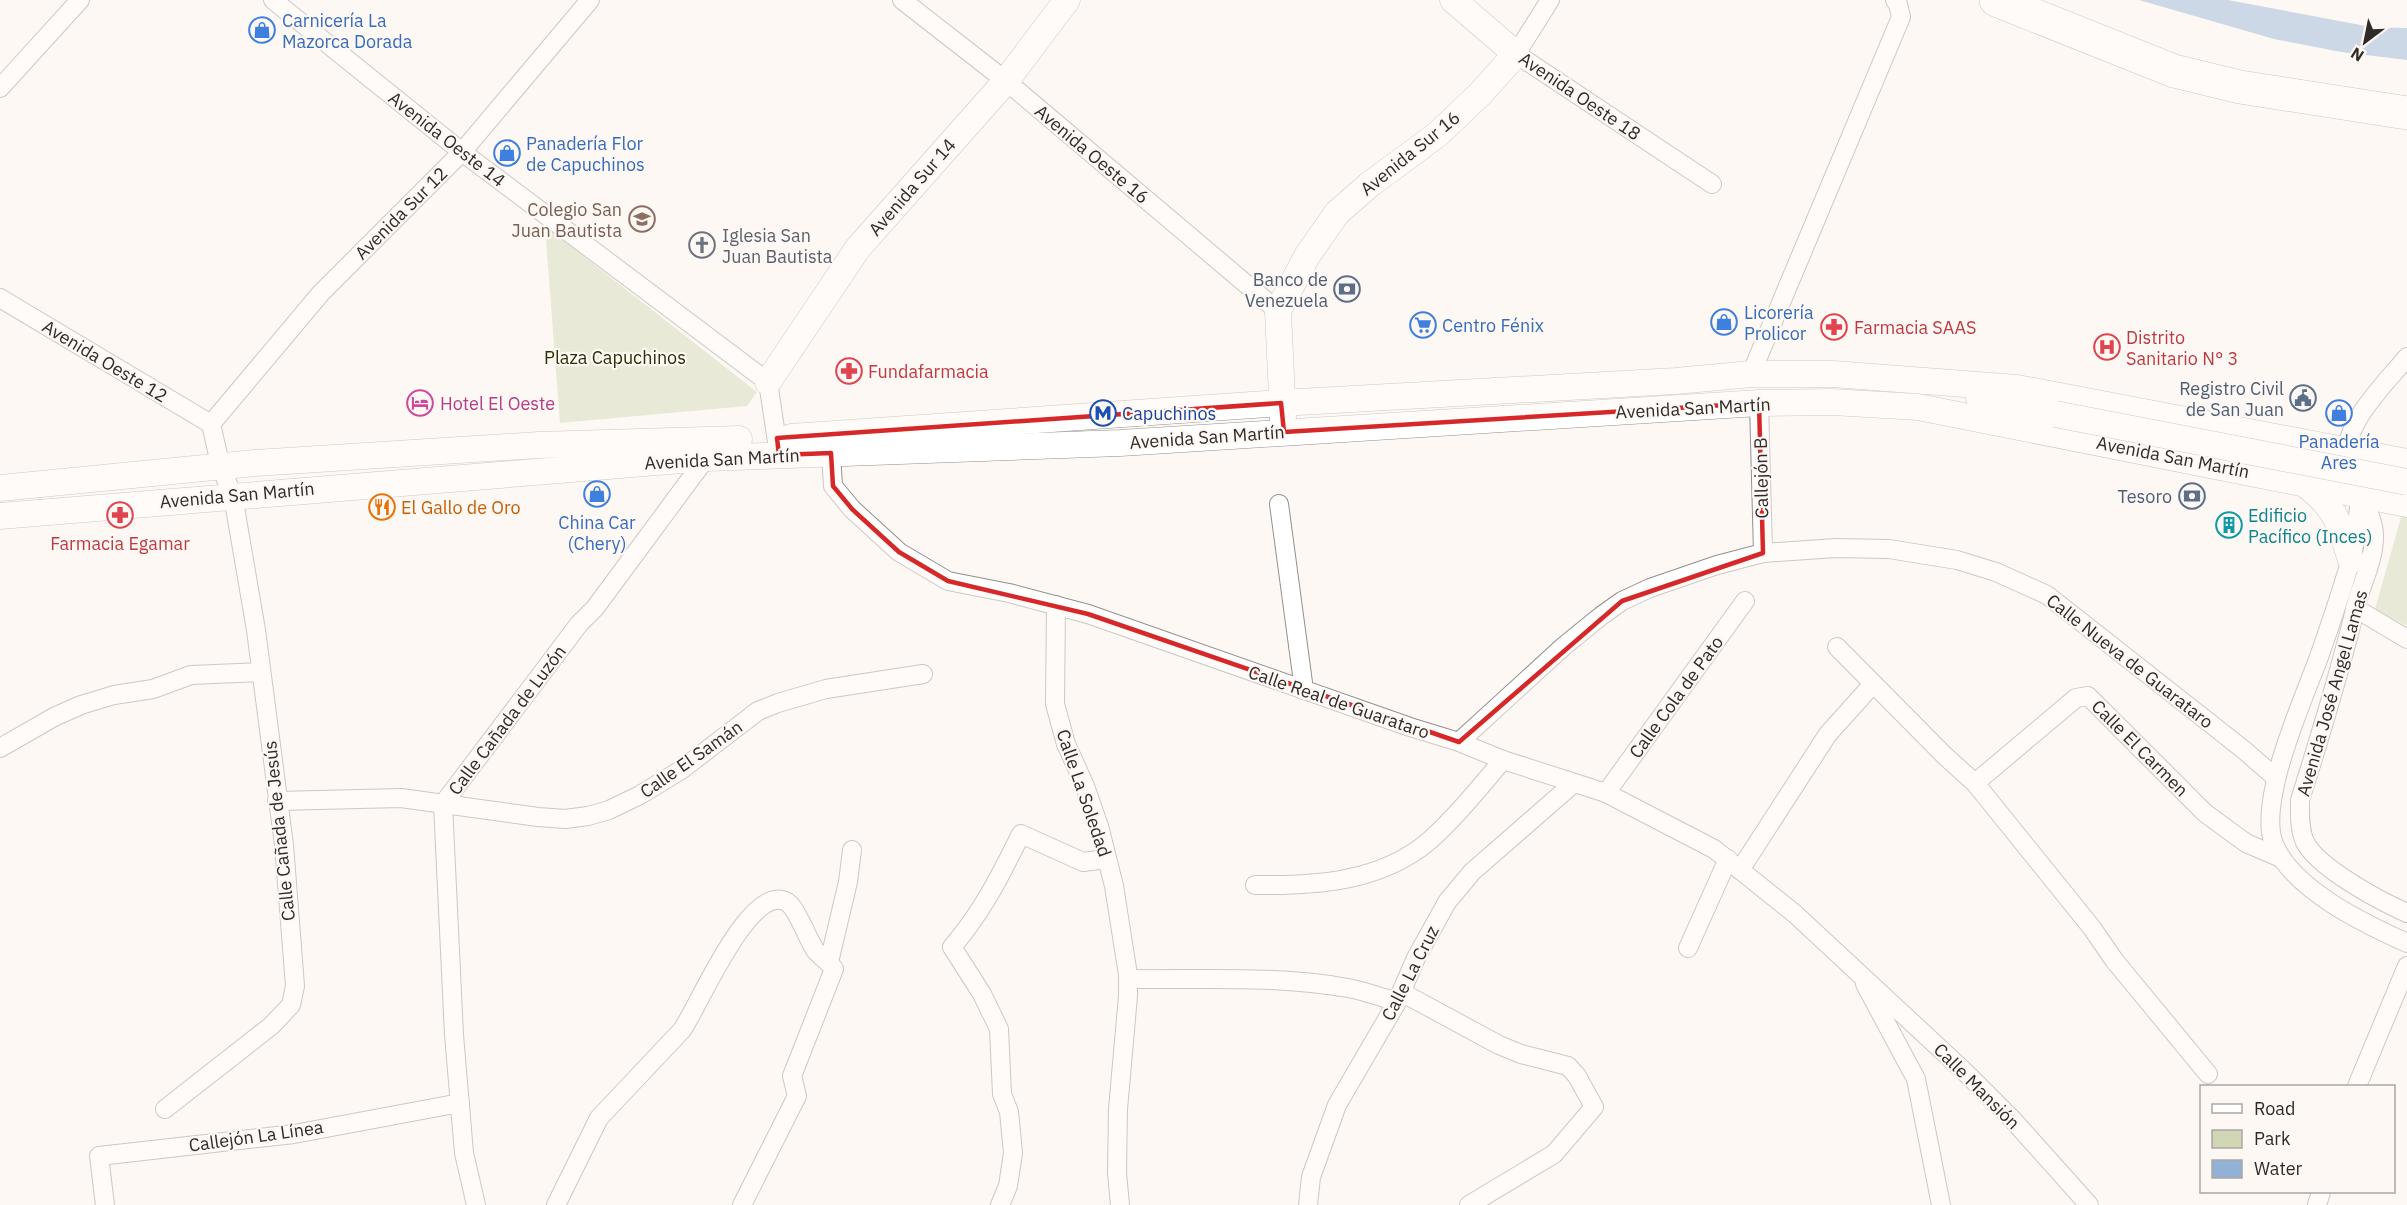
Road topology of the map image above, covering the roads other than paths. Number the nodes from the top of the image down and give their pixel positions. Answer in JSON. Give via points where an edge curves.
{"nodes":[{"id":1,"x":80,"y":0,"type":"edge"},
{"id":2,"x":273,"y":0,"type":"edge"},
{"id":3,"x":590,"y":0,"type":"edge"},
{"id":4,"x":902,"y":0,"type":"edge"},
{"id":5,"x":1067,"y":0,"type":"edge"},
{"id":6,"x":1453,"y":0,"type":"edge"},
{"id":7,"x":1550,"y":0,"type":"edge"},
{"id":8,"x":1996,"y":0,"type":"edge"},
{"id":9,"x":1898,"y":9,"type":"edge"},
{"id":10,"x":1516,"y":54,"type":"junction"},
{"id":11,"x":1006,"y":81,"type":"junction"},
{"id":12,"x":0,"y":88,"type":"edge"},
{"id":13,"x":2407,"y":113,"type":"edge"},
{"id":14,"x":462,"y":153,"type":"junction"},
{"id":15,"x":1713,"y":184,"type":"dead end"},
{"id":16,"x":0,"y":298,"type":"edge"},
{"id":17,"x":1278,"y":311,"type":"junction"},
{"id":18,"x":2407,"y":357,"type":"edge"},
{"id":19,"x":1751,"y":374,"type":"junction"},
{"id":20,"x":1889,"y":377,"type":"junction"},
{"id":21,"x":768,"y":382,"type":"junction"},
{"id":22,"x":1281,"y":403,"type":"junction"},
{"id":23,"x":1760,"y":403,"type":"junction"},
{"id":24,"x":1918,"y":407,"type":"junction"},
{"id":25,"x":2021,"y":408,"type":"junction"},
{"id":26,"x":211,"y":424,"type":"junction"},
{"id":27,"x":1284,"y":432,"type":"junction"},
{"id":28,"x":778,"y":446,"type":"junction"},
{"id":29,"x":2346,"y":450,"type":"junction"},
{"id":30,"x":831,"y":453,"type":"junction"},
{"id":31,"x":706,"y":458,"type":"junction"},
{"id":32,"x":2407,"y":462,"type":"edge"},
{"id":33,"x":221,"y":468,"type":"junction"},
{"id":34,"x":2407,"y":482,"type":"edge"},
{"id":35,"x":2305,"y":483,"type":"junction"},
{"id":36,"x":0,"y":488,"type":"edge"},
{"id":37,"x":2361,"y":494,"type":"junction"},
{"id":38,"x":233,"y":496,"type":"junction"},
{"id":39,"x":1279,"y":504,"type":"dead end"},
{"id":40,"x":2407,"y":504,"type":"edge"},
{"id":41,"x":0,"y":516,"type":"edge"},
{"id":42,"x":1763,"y":553,"type":"junction"},
{"id":43,"x":2351,"y":560,"type":"junction"},
{"id":44,"x":1745,"y":601,"type":"dead end"},
{"id":45,"x":1056,"y":605,"type":"junction"},
{"id":46,"x":2355,"y":608,"type":"junction"},
{"id":47,"x":2407,"y":639,"type":"edge"},
{"id":48,"x":1837,"y":647,"type":"dead end"},
{"id":49,"x":261,"y":672,"type":"junction"},
{"id":50,"x":923,"y":674,"type":"dead end"},
{"id":51,"x":1873,"y":684,"type":"junction"},
{"id":52,"x":1304,"y":690,"type":"junction"},
{"id":53,"x":1459,"y":742,"type":"junction"},
{"id":54,"x":0,"y":748,"type":"edge"},
{"id":55,"x":1503,"y":760,"type":"junction"},
{"id":56,"x":2277,"y":778,"type":"junction"},
{"id":57,"x":1574,"y":783,"type":"junction"},
{"id":58,"x":1975,"y":783,"type":"junction"},
{"id":59,"x":1606,"y":793,"type":"junction"},
{"id":60,"x":277,"y":801,"type":"junction"},
{"id":61,"x":444,"y":804,"type":"junction"},
{"id":62,"x":852,"y":850,"type":"dead end"},
{"id":63,"x":2281,"y":858,"type":"junction"},
{"id":64,"x":1107,"y":859,"type":"junction"},
{"id":65,"x":1734,"y":864,"type":"junction"},
{"id":66,"x":1255,"y":885,"type":"dead end"},
{"id":67,"x":2407,"y":913,"type":"edge"},
{"id":68,"x":2407,"y":943,"type":"edge"},
{"id":69,"x":1688,"y":948,"type":"dead end"},
{"id":70,"x":829,"y":962,"type":"junction"},
{"id":71,"x":2407,"y":966,"type":"edge"},
{"id":72,"x":1859,"y":972,"type":"junction"},
{"id":73,"x":1128,"y":979,"type":"junction"},
{"id":74,"x":1399,"y":997,"type":"junction"},
{"id":75,"x":2208,"y":1074,"type":"dead end"},
{"id":76,"x":2356,"y":1085,"type":"edge"},
{"id":77,"x":460,"y":1103,"type":"junction"},
{"id":78,"x":165,"y":1109,"type":"dead end"},
{"id":79,"x":105,"y":1205,"type":"edge"},
{"id":80,"x":476,"y":1205,"type":"edge"},
{"id":81,"x":556,"y":1205,"type":"edge"},
{"id":82,"x":742,"y":1205,"type":"edge"},
{"id":83,"x":1000,"y":1205,"type":"edge"},
{"id":84,"x":1120,"y":1205,"type":"edge"},
{"id":85,"x":1308,"y":1205,"type":"edge"},
{"id":86,"x":1469,"y":1205,"type":"edge"},
{"id":87,"x":1941,"y":1205,"type":"edge"},
{"id":88,"x":2089,"y":1205,"type":"edge"}],
"edges":[{"from":1,"to":12,"type":"street"},
{"from":2,"to":14,"type":"street","name":"Avenida Oeste 14"},
{"from":3,"to":14,"type":"street","name":"Avenida Sur 12"},
{"from":4,"to":11,"type":"street","name":"Avenida Oeste 16"},
{"from":5,"to":11,"type":"main road","name":"Avenida Sur 14"},
{"from":6,"to":10,"type":"main road","name":"Avenida Oeste 18"},
{"from":7,"to":10,"type":"street","name":"Avenida Sur 16"},
{"from":8,"to":13,"type":"highway","via":[[2174,71],[2240,87]]},
{"from":9,"to":19,"type":"street"},
{"from":10,"to":15,"type":"street","name":"Avenida Oeste 18"},
{"from":10,"to":17,"type":"main road","name":"Avenida Sur 16","via":[[1438,134],[1369,184],[1337,213],[1307,256]]},
{"from":11,"to":17,"type":"street","name":"Avenida Oeste 16"},
{"from":11,"to":21,"type":"main road","name":"Avenida Sur 14","via":[[858,248]]},
{"from":14,"to":21,"type":"street","name":"Avenida Oeste 14"},
{"from":14,"to":26,"type":"street","name":"Avenida Sur 12","via":[[321,293]]},
{"from":16,"to":26,"type":"street","name":"Avenida Oeste 12"},
{"from":17,"to":22,"type":"main road"},
{"from":18,"to":29,"type":"street","via":[[2363,412],[2351,431]]},
{"from":19,"to":20,"type":"main road","name":"Avenida San Martín"},
{"from":19,"to":22,"type":"main road","name":"Avenida San Martín"},
{"from":20,"to":25,"type":"main road"},
{"from":20,"to":29,"type":"main road","name":"Avenida San Martín","via":[[2016,388]]},
{"from":21,"to":28,"type":"street"},
{"from":22,"to":27,"type":"main road"},
{"from":22,"to":28,"type":"main road","name":"Avenida San Martín"},
{"from":23,"to":24,"type":"main road","name":"Avenida San Martín"},
{"from":23,"to":27,"type":"main road","name":"Avenida San Martín"},
{"from":23,"to":42,"type":"street","name":"Callejón B"},
{"from":24,"to":25,"type":"main road"},
{"from":24,"to":35,"type":"main road","name":"Avenida San Martín"},
{"from":25,"to":34,"type":"main road","bridge":true},
{"from":26,"to":33,"type":"street","name":"Calle Cañada de Jesús"},
{"from":27,"to":30,"type":"main road","name":"Avenida San Martín","via":[[1120,443]]},
{"from":28,"to":30,"type":"main road","name":"Avenida San Martín"},
{"from":28,"to":31,"type":"main road","name":"Avenida San Martín"},
{"from":28,"to":33,"type":"main road","name":"Avenida San Martín","via":[[539,445]]},
{"from":29,"to":32,"type":"main road","name":"Avenida San Martín"},
{"from":29,"to":37,"type":"street","name":"Avenida José Angel Lamas"},
{"from":30,"to":45,"type":"street","name":"Calle Real de Guarataro","via":[[833,486],[899,552],[948,581]]},
{"from":31,"to":38,"type":"main road","name":"Avenida San Martín"},
{"from":31,"to":61,"type":"street","name":"Calle Cañada de Luzón"},
{"from":33,"to":36,"type":"main road","name":"Avenida San Martín"},
{"from":33,"to":38,"type":"street","name":"Calle Cañada de Jesús"},
{"from":35,"to":37,"type":"main road","name":"Avenida San Martín"},
{"from":35,"to":43,"type":"main road","via":[[2332,508]]},
{"from":37,"to":40,"type":"main road","name":"Avenida San Martín"},
{"from":37,"to":43,"type":"street","name":"Avenida José Angel Lamas"},
{"from":37,"to":46,"type":"street","name":"Avenida José Angel Lamas","via":[[2372,520],[2374,537],[2373,553]]},
{"from":38,"to":41,"type":"main road","name":"Avenida San Martín"},
{"from":38,"to":49,"type":"street","name":"Calle Cañada de Jesús"},
{"from":39,"to":52,"type":"street"},
{"from":42,"to":53,"type":"street","name":"Calle Nueva de Guarataro","via":[[1717,565],[1622,601],[1564,646]]},
{"from":42,"to":56,"type":"street","name":"Calle Nueva de Guarataro","via":[[1836,548],[1923,553],[1986,569],[2047,595]]},
{"from":43,"to":56,"type":"street","name":"Avenida José Angel Lamas"},
{"from":44,"to":59,"type":"street","name":"Calle Cola de Pato"},
{"from":45,"to":52,"type":"street","name":"Calle Real de Guarataro"},
{"from":45,"to":64,"type":"street","name":"Calle La Soledad","via":[[1055,704],[1066,744],[1100,826]]},
{"from":46,"to":47,"type":"street"},
{"from":46,"to":67,"type":"street","name":"Avenida José Angel Lamas","via":[[2334,693],[2300,800],[2299,819],[2305,841],[2327,866]]},
{"from":48,"to":51,"type":"street"},
{"from":49,"to":54,"type":"street","via":[[191,675],[153,689],[114,695],[54,717]]},
{"from":49,"to":60,"type":"street","name":"Calle Cañada de Jesús"},
{"from":50,"to":61,"type":"street","name":"Calle El Samán","via":[[826,689],[758,711],[681,770],[640,795],[588,816],[538,817]]},
{"from":51,"to":58,"type":"street"},
{"from":51,"to":65,"type":"street","via":[[1828,734]]},
{"from":52,"to":53,"type":"street","name":"Calle Real de Guarataro"},
{"from":53,"to":55,"type":"street","name":"Calle Real de Guarataro"},
{"from":55,"to":57,"type":"street","name":"Calle Real de Guarataro"},
{"from":55,"to":66,"type":"street","via":[[1449,822],[1405,858],[1355,877],[1321,884]]},
{"from":56,"to":63,"type":"street","name":"Avenida José Angel Lamas","via":[[2270,815],[2271,834]]},
{"from":57,"to":59,"type":"street","name":"Calle Real de Guarataro"},
{"from":57,"to":74,"type":"street","name":"Calle La Cruz","via":[[1456,889],[1416,958]]},
{"from":58,"to":63,"type":"street","name":"Calle El Carmen","via":[[2076,698],[2088,696],[2205,813],[2246,843]]},
{"from":58,"to":75,"type":"street"},
{"from":59,"to":65,"type":"street","name":"Calle Real de Guarataro","via":[[1699,839]]},
{"from":60,"to":61,"type":"street","name":"Calle El Samán","via":[[401,798]]},
{"from":60,"to":78,"type":"street","name":"Calle Cañada de Jesús","via":[[294,969],[291,1005],[260,1037]]},
{"from":61,"to":77,"type":"street","name":"Calle Cañada de Luzón"},
{"from":62,"to":70,"type":"street"},
{"from":63,"to":68,"type":"street","name":"Avenida José Angel Lamas","via":[[2310,887],[2335,904]]},
{"from":64,"to":73,"type":"street","name":"Calle La Soledad"},
{"from":64,"to":83,"type":"street","via":[[1083,862],[1021,834],[985,904],[952,947],[999,1029],[1002,1094],[1010,1112],[1013,1153],[1008,1186]]},
{"from":65,"to":69,"type":"street"},
{"from":65,"to":72,"type":"street","name":"Calle Real de Guarataro"},
{"from":70,"to":81,"type":"street","via":[[816,950],[788,902],[779,900],[754,914],[734,936],[692,1017],[599,1118]]},
{"from":70,"to":82,"type":"street","via":[[834,969],[832,979],[792,1076],[797,1096]]},
{"from":71,"to":76,"type":"street"},
{"from":72,"to":87,"type":"street","via":[[1916,1079]]},
{"from":72,"to":88,"type":"street","name":"Calle Mansión","via":[[2004,1111]]},
{"from":73,"to":74,"type":"street","via":[[1317,983]]},
{"from":73,"to":84,"type":"street","name":"Calle La Soledad","via":[[1118,1109]]},
{"from":74,"to":85,"type":"street","name":"Calle La Cruz","via":[[1337,1105],[1311,1177]]},
{"from":74,"to":86,"type":"street","via":[[1521,1054],[1568,1066],[1594,1107],[1554,1154]]},
{"from":77,"to":79,"type":"street","name":"Callejón La Línea","via":[[294,1134],[99,1156]]},
{"from":77,"to":80,"type":"street","name":"Calle Cañada de Luzón","via":[[464,1153]]}]}
